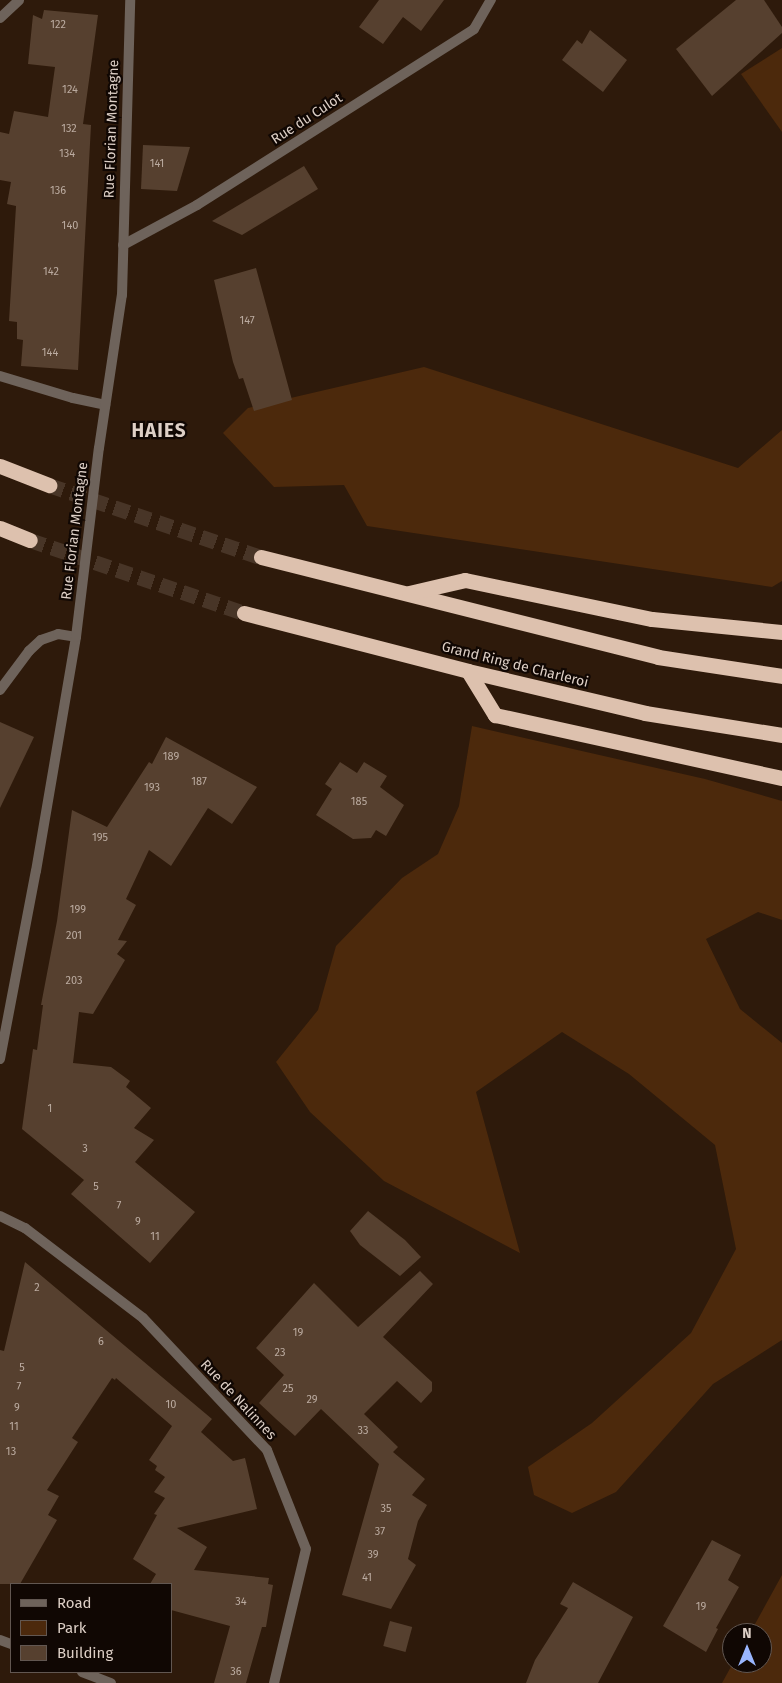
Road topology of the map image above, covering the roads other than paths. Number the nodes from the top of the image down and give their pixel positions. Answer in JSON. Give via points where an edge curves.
{"nodes":[{"id":1,"x":19,"y":0,"type":"edge"},
{"id":2,"x":130,"y":0,"type":"edge"},
{"id":3,"x":491,"y":0,"type":"edge"},
{"id":4,"x":0,"y":18,"type":"edge"},
{"id":5,"x":123,"y":245,"type":"junction"},
{"id":6,"x":0,"y":376,"type":"edge"},
{"id":7,"x":105,"y":405,"type":"junction"},
{"id":8,"x":0,"y":466,"type":"edge"},
{"id":9,"x":49,"y":485,"type":"tunnel mouth"},
{"id":10,"x":0,"y":528,"type":"edge"},
{"id":11,"x":30,"y":540,"type":"tunnel mouth"},
{"id":12,"x":261,"y":557,"type":"tunnel mouth"},
{"id":13,"x":405,"y":594,"type":"junction"},
{"id":14,"x":244,"y":612,"type":"tunnel mouth"},
{"id":15,"x":782,"y":632,"type":"edge"},
{"id":16,"x":76,"y":637,"type":"junction"},
{"id":17,"x":468,"y":671,"type":"junction"},
{"id":18,"x":782,"y":676,"type":"edge"},
{"id":19,"x":0,"y":690,"type":"edge"},
{"id":20,"x":782,"y":735,"type":"edge"},
{"id":21,"x":782,"y":778,"type":"edge"},
{"id":22,"x":0,"y":1059,"type":"edge"},
{"id":23,"x":0,"y":1216,"type":"edge"},
{"id":24,"x":85,"y":1673,"type":"edge"},
{"id":25,"x":111,"y":1683,"type":"edge"},
{"id":26,"x":274,"y":1683,"type":"edge"}],
"edges":[{"from":1,"to":4,"type":"street"},
{"from":2,"to":5,"type":"street","name":"Rue Florian Montagne"},
{"from":3,"to":5,"type":"street","name":"Rue du Culot","via":[[474,29],[197,205]]},
{"from":5,"to":7,"type":"street","name":"Rue Florian Montagne","via":[[122,295]]},
{"from":6,"to":7,"type":"street"},
{"from":7,"to":16,"type":"street","name":"Rue Florian Montagne"},
{"from":8,"to":9,"type":"highway"},
{"from":10,"to":11,"type":"highway"},
{"from":12,"to":13,"type":"highway"},
{"from":13,"to":15,"type":"highway","via":[[465,580],[652,619]]},
{"from":13,"to":18,"type":"highway","via":[[658,657]]},
{"from":14,"to":17,"type":"highway","name":"Grand Ring de Charleroi"},
{"from":16,"to":19,"type":"street","via":[[58,634],[41,640],[28,651]]},
{"from":16,"to":22,"type":"street","name":"Rue Florian Montagne"},
{"from":17,"to":20,"type":"highway","name":"Grand Ring de Charleroi","via":[[644,713]]},
{"from":17,"to":21,"type":"highway","via":[[494,715]]},
{"from":23,"to":26,"type":"street","name":"Rue de Nalinnes","via":[[25,1228],[143,1318],[267,1450],[306,1549]]},
{"from":24,"to":25,"type":"street"}]}
